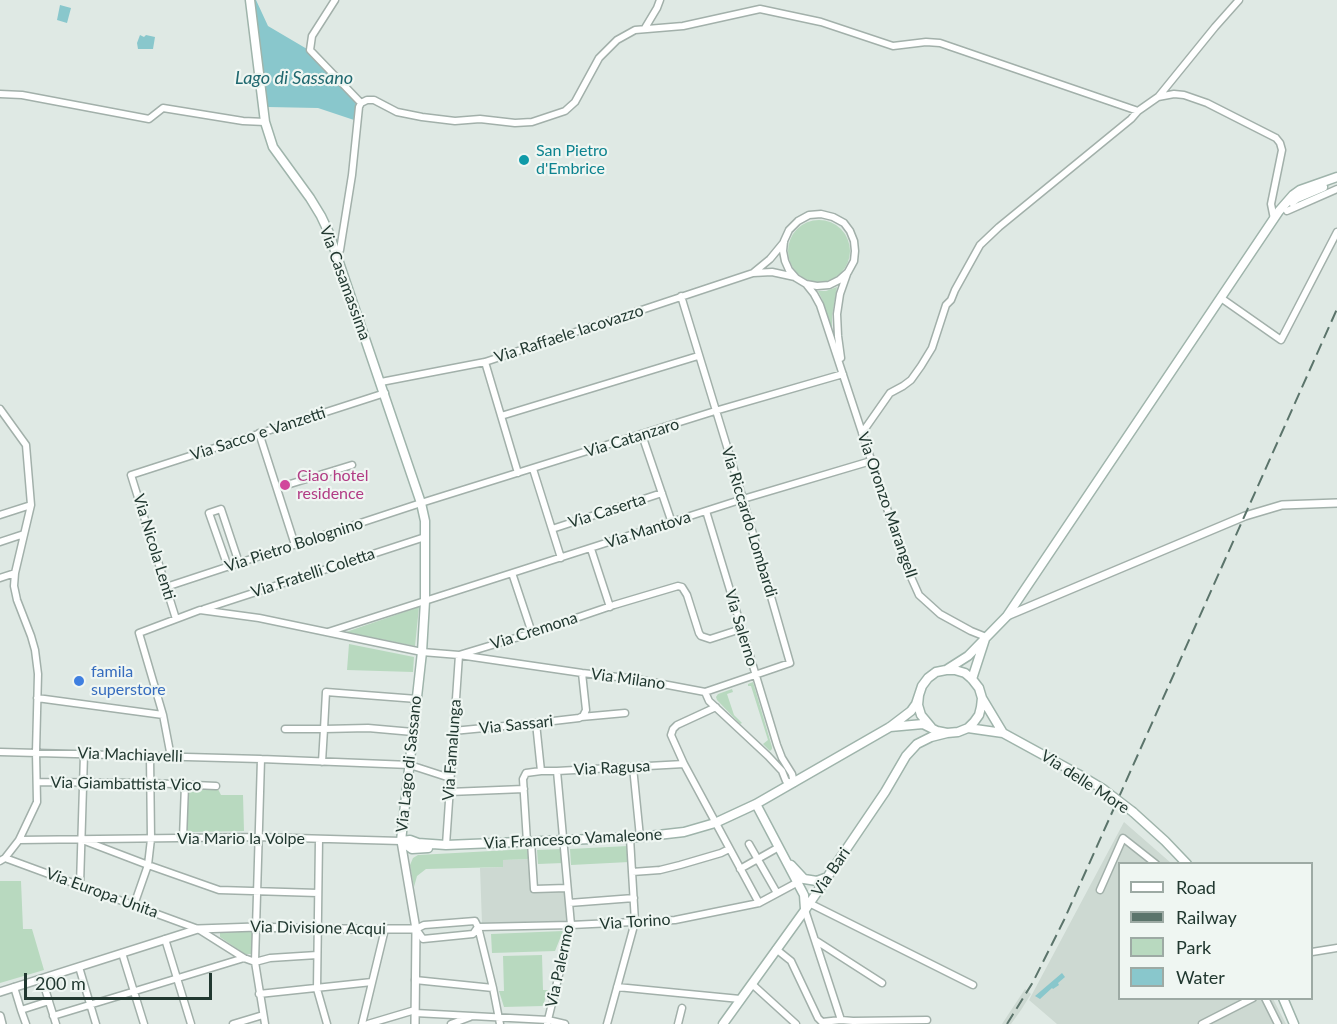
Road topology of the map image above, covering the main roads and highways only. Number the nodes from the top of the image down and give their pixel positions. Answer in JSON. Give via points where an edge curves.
{"nodes":[{"id":1,"x":250,"y":0,"type":"edge"},
{"id":2,"x":1337,"y":178,"type":"edge"},
{"id":3,"x":421,"y":503,"type":"joint"},
{"id":4,"x":986,"y":637,"type":"junction"},
{"id":5,"x":946,"y":670,"type":"junction"},
{"id":6,"x":972,"y":679,"type":"junction"},
{"id":7,"x":919,"y":695,"type":"junction"},
{"id":8,"x":982,"y":698,"type":"junction"},
{"id":9,"x":890,"y":727,"type":"junction"},
{"id":10,"x":931,"y":728,"type":"junction"},
{"id":11,"x":968,"y":728,"type":"junction"},
{"id":12,"x":947,"y":733,"type":"junction"},
{"id":13,"x":1003,"y":733,"type":"junction"},
{"id":14,"x":756,"y":804,"type":"junction"},
{"id":15,"x":400,"y":841,"type":"junction"},
{"id":16,"x":446,"y":844,"type":"junction"},
{"id":17,"x":1185,"y":862,"type":"edge"},
{"id":18,"x":826,"y":878,"type":"junction"},
{"id":19,"x":801,"y":884,"type":"junction"},
{"id":20,"x":808,"y":902,"type":"junction"},
{"id":21,"x":1283,"y":1000,"type":"edge"},
{"id":22,"x":725,"y":1023,"type":"edge"},
{"id":23,"x":1294,"y":1024,"type":"edge"}],
"edges":[{"from":1,"to":3,"type":"main road","name":"Via Casamassima","via":[[265,122],[273,147],[329,233]]},
{"from":2,"to":4,"type":"main road","via":[[1297,198],[1274,219],[1007,616]]},
{"from":3,"to":15,"type":"main road","name":"Via Lago di Sassano","via":[[425,521],[422,652]]},
{"from":4,"to":5,"type":"main road","via":[[968,656]]},
{"from":4,"to":6,"type":"main road"},
{"from":5,"to":6,"type":"main road","via":[[964,673]]},
{"from":5,"to":7,"type":"main road","via":[[928,678]]},
{"from":6,"to":8,"type":"main road"},
{"from":7,"to":9,"type":"main road","name":"Via Francesco Vamaleone","via":[[911,711]]},
{"from":7,"to":10,"type":"main road","via":[[921,715]]},
{"from":8,"to":11,"type":"main road","via":[[979,715]]},
{"from":8,"to":13,"type":"main road"},
{"from":9,"to":10,"type":"main road","via":[[923,724]]},
{"from":9,"to":14,"type":"main road","name":"Via Francesco Vamaleone"},
{"from":10,"to":12,"type":"main road"},
{"from":11,"to":12,"type":"main road"},
{"from":11,"to":13,"type":"main road"},
{"from":12,"to":18,"type":"main road","name":"Via Bari","via":[[916,744]]},
{"from":13,"to":17,"type":"main road","name":"Via delle More","bridge":true,"via":[[1103,789]]},
{"from":14,"to":16,"type":"main road","name":"Via Francesco Vamaleone","via":[[684,832]]},
{"from":14,"to":19,"type":"main road"},
{"from":15,"to":16,"type":"main road"},
{"from":15,"to":16,"type":"main road","via":[[412,849]]},
{"from":18,"to":19,"type":"main road"},
{"from":18,"to":20,"type":"main road","name":"Via Bari"},
{"from":19,"to":20,"type":"main road"},
{"from":20,"to":22,"type":"main road","name":"Via Bari"},
{"from":21,"to":23,"type":"main road"}]}
